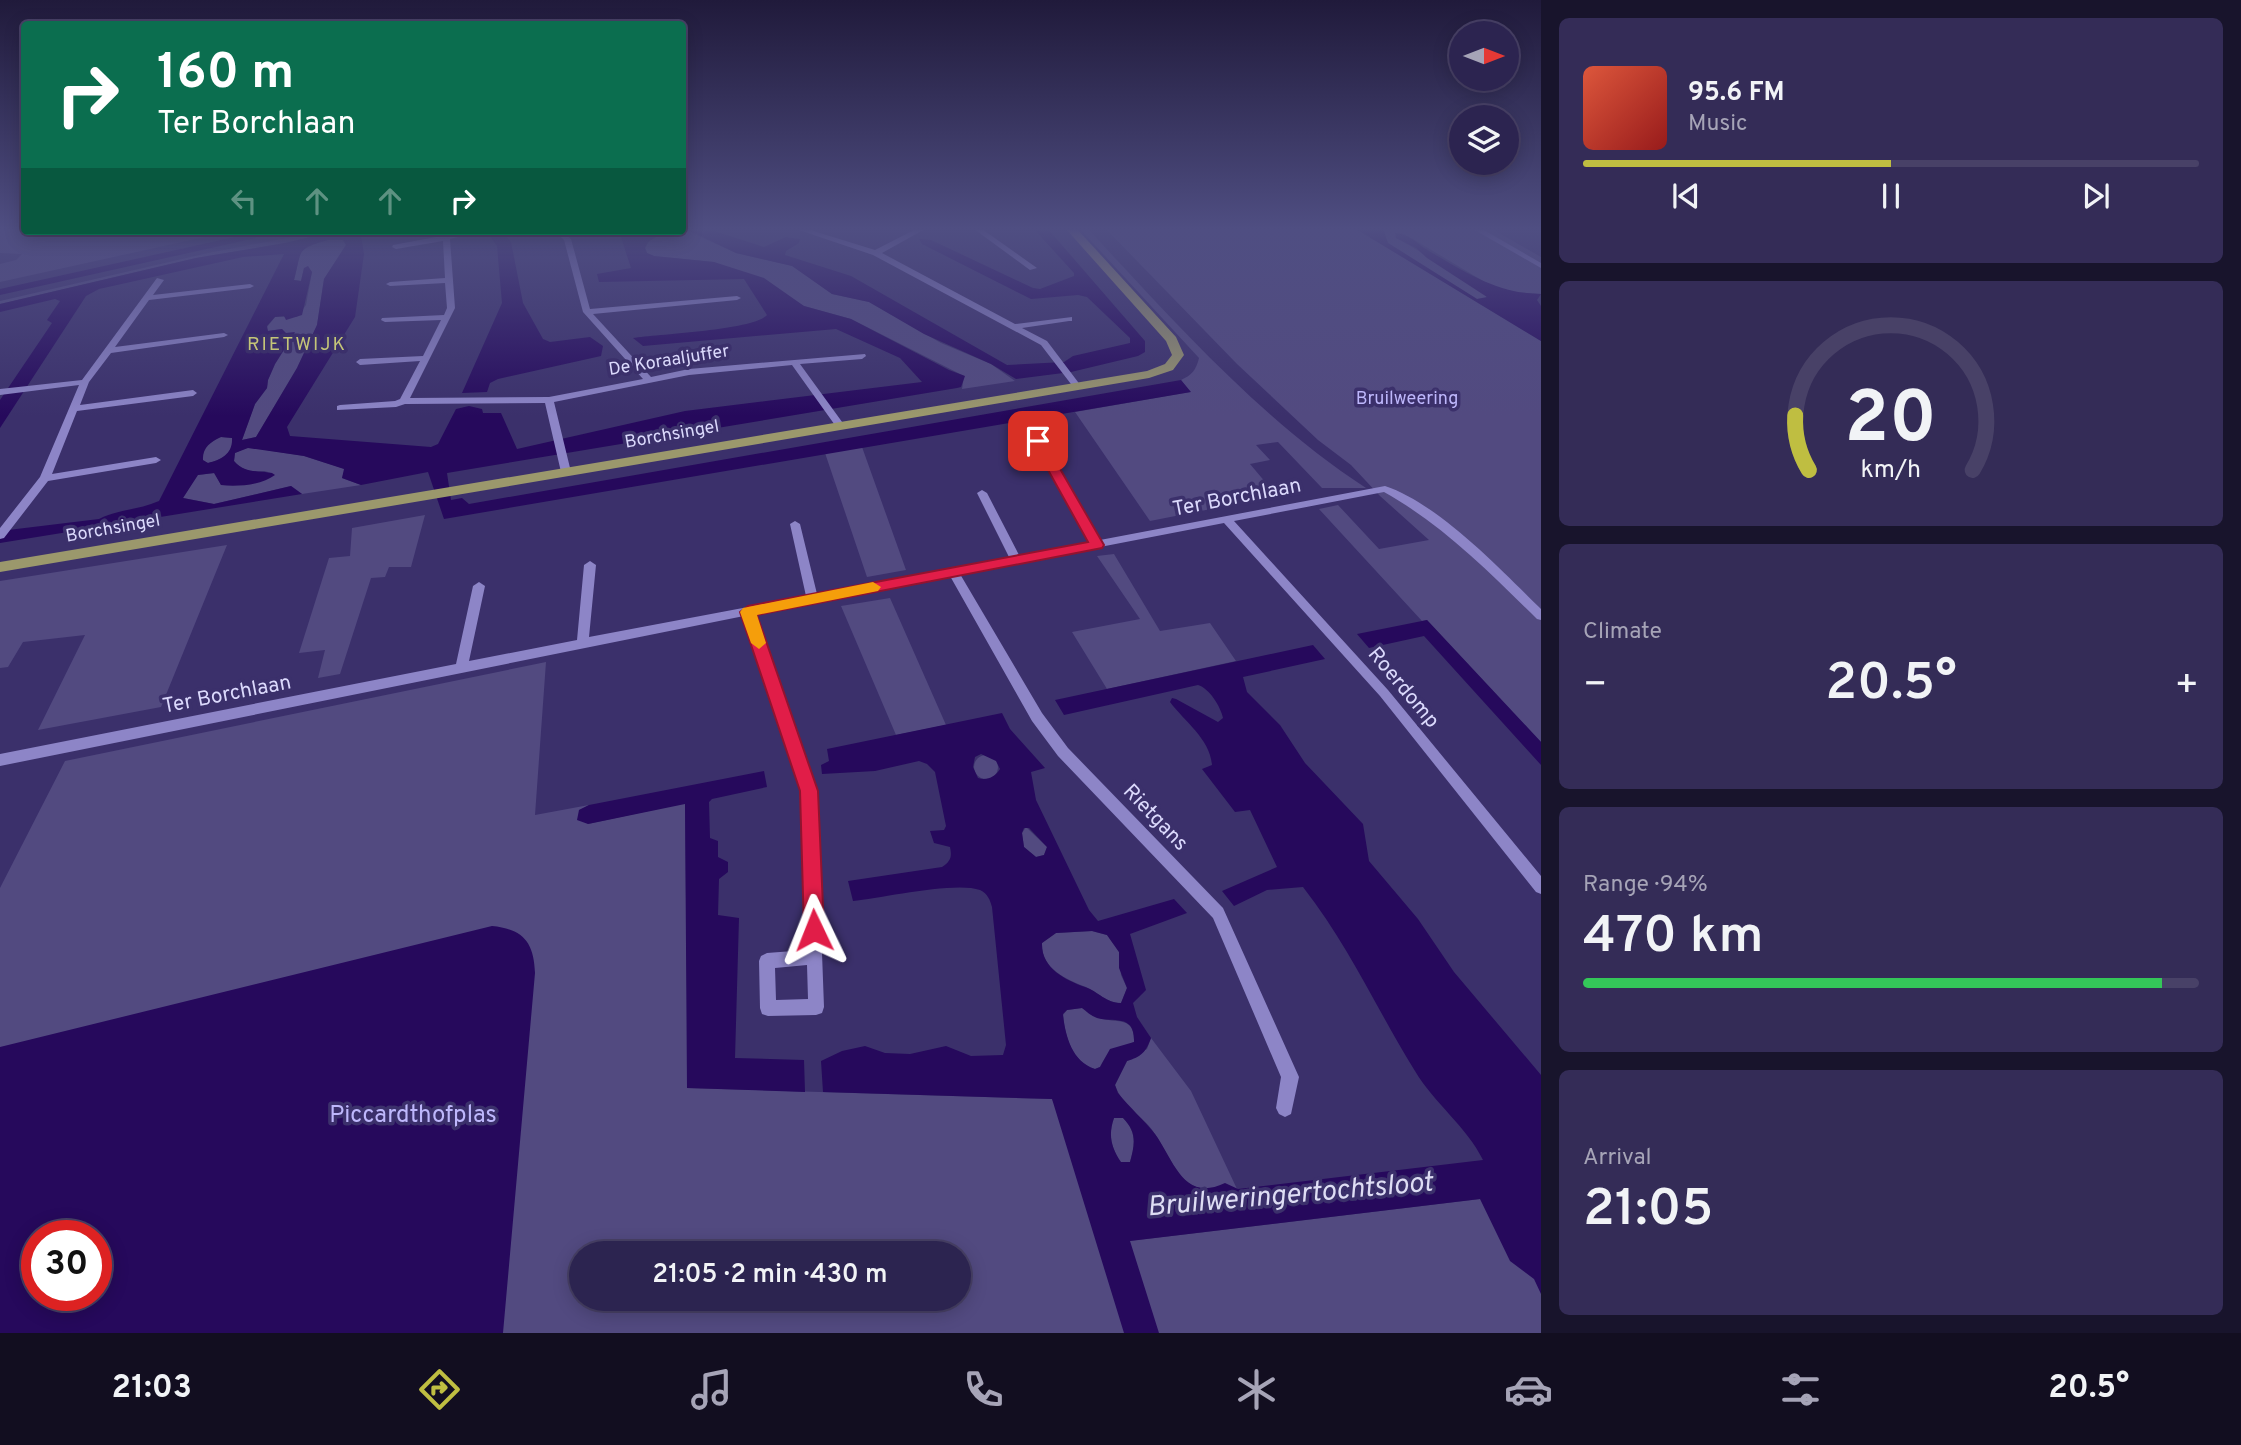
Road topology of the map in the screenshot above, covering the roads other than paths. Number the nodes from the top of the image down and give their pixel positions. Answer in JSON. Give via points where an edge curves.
{"nodes":[{"id":1,"x":153,"y":291,"type":"edge"},
{"id":2,"x":206,"y":291,"type":"edge"},
{"id":3,"x":450,"y":291,"type":"edge"},
{"id":4,"x":581,"y":291,"type":"edge"},
{"id":5,"x":947,"y":291,"type":"edge"},
{"id":6,"x":1128,"y":291,"type":"edge"},
{"id":7,"x":149,"y":298,"type":"junction"},
{"id":8,"x":737,"y":298,"type":"dead end"},
{"id":9,"x":587,"y":312,"type":"junction"},
{"id":10,"x":447,"y":317,"type":"junction"},
{"id":11,"x":1069,"y":319,"type":"dead end"},
{"id":12,"x":385,"y":320,"type":"dead end"},
{"id":13,"x":1013,"y":327,"type":"junction"},
{"id":14,"x":224,"y":335,"type":"dead end"},
{"id":15,"x":111,"y":351,"type":"junction"},
{"id":16,"x":862,"y":356,"type":"dead end"},
{"id":17,"x":425,"y":358,"type":"junction"},
{"id":18,"x":1056,"y":359,"type":"joint"},
{"id":19,"x":360,"y":362,"type":"dead end"},
{"id":20,"x":794,"y":362,"type":"junction"},
{"id":21,"x":1068,"y":374,"type":"joint"},
{"id":22,"x":649,"y":380,"type":"junction"},
{"id":23,"x":85,"y":382,"type":"junction"},
{"id":24,"x":1077,"y":386,"type":"junction"},
{"id":25,"x":0,"y":392,"type":"edge"},
{"id":26,"x":193,"y":393,"type":"dead end"},
{"id":27,"x":550,"y":400,"type":"junction"},
{"id":28,"x":404,"y":401,"type":"junction"},
{"id":29,"x":340,"y":408,"type":"dead end"},
{"id":30,"x":74,"y":409,"type":"junction"},
{"id":31,"x":840,"y":426,"type":"junction"},
{"id":32,"x":1038,"y":441,"type":"dead end"},
{"id":33,"x":156,"y":460,"type":"dead end"},
{"id":34,"x":564,"y":466,"type":"junction"},
{"id":35,"x":45,"y":478,"type":"junction"},
{"id":36,"x":982,"y":493,"type":"dead end"},
{"id":37,"x":1227,"y":520,"type":"junction"},
{"id":38,"x":794,"y":524,"type":"dead end"},
{"id":39,"x":3,"y":531,"type":"edge"},
{"id":40,"x":1097,"y":545,"type":"junction"},
{"id":41,"x":1016,"y":560,"type":"junction"},
{"id":42,"x":590,"y":565,"type":"dead end"},
{"id":43,"x":0,"y":567,"type":"edge"},
{"id":44,"x":953,"y":572,"type":"junction"},
{"id":45,"x":479,"y":586,"type":"dead end"},
{"id":46,"x":812,"y":599,"type":"junction"},
{"id":47,"x":748,"y":612,"type":"junction"},
{"id":48,"x":1541,"y":616,"type":"edge"},
{"id":49,"x":583,"y":643,"type":"junction"},
{"id":50,"x":461,"y":668,"type":"junction"},
{"id":51,"x":0,"y":760,"type":"edge"},
{"id":52,"x":1541,"y":887,"type":"edge"},
{"id":53,"x":815,"y":957,"type":"junction"},
{"id":54,"x":1285,"y":1108,"type":"dead end"}],
"edges":[{"from":1,"to":7,"type":"street"},
{"from":2,"to":7,"type":"street"},
{"from":3,"to":10,"type":"street"},
{"from":4,"to":9,"type":"street"},
{"from":5,"to":13,"type":"street"},
{"from":6,"to":24,"type":"main road","name":"Borchsingel","via":[[1172,340],[1178,351],[1173,364],[1158,372]]},
{"from":7,"to":15,"type":"street"},
{"from":8,"to":9,"type":"street"},
{"from":9,"to":22,"type":"street"},
{"from":10,"to":12,"type":"street"},
{"from":10,"to":17,"type":"street"},
{"from":11,"to":13,"type":"street"},
{"from":13,"to":18,"type":"street","via":[[1044,343]]},
{"from":14,"to":15,"type":"street"},
{"from":15,"to":23,"type":"street"},
{"from":16,"to":20,"type":"street","name":"De Koraaljuffer"},
{"from":17,"to":19,"type":"street"},
{"from":17,"to":28,"type":"street"},
{"from":18,"to":21,"type":"street"},
{"from":20,"to":22,"type":"street","name":"De Koraaljuffer"},
{"from":20,"to":31,"type":"street"},
{"from":21,"to":24,"type":"street"},
{"from":22,"to":27,"type":"street","name":"De Koraaljuffer"},
{"from":23,"to":25,"type":"street"},
{"from":23,"to":30,"type":"street"},
{"from":24,"to":31,"type":"main road","name":"Borchsingel"},
{"from":26,"to":30,"type":"street"},
{"from":27,"to":28,"type":"street","name":"De Koraaljuffer"},
{"from":27,"to":34,"type":"street"},
{"from":28,"to":29,"type":"street"},
{"from":30,"to":35,"type":"street"},
{"from":31,"to":34,"type":"main road","name":"Borchsingel"},
{"from":32,"to":40,"type":"street"},
{"from":33,"to":35,"type":"street"},
{"from":34,"to":43,"type":"main road","name":"Borchsingel","via":[[469,489]]},
{"from":35,"to":39,"type":"street"},
{"from":36,"to":41,"type":"street"},
{"from":37,"to":40,"type":"street","name":"Ter Borchlaan"},
{"from":37,"to":48,"type":"street","name":"Ter Borchlaan","via":[[1385,489],[1461,538]]},
{"from":37,"to":52,"type":"street","name":"Roerdomp","via":[[1384,693]]},
{"from":38,"to":46,"type":"street"},
{"from":40,"to":41,"type":"street","name":"Ter Borchlaan"},
{"from":41,"to":44,"type":"street","name":"Ter Borchlaan"},
{"from":42,"to":49,"type":"street"},
{"from":44,"to":46,"type":"street","name":"Ter Borchlaan"},
{"from":44,"to":54,"type":"street","name":"Rietgans","via":[[1037,717],[1063,752],[1217,913],[1290,1077]]},
{"from":45,"to":50,"type":"street"},
{"from":46,"to":47,"type":"street","name":"Ter Borchlaan"},
{"from":47,"to":49,"type":"street","name":"Ter Borchlaan"},
{"from":47,"to":53,"type":"street","via":[[809,791]]},
{"from":49,"to":50,"type":"street","name":"Ter Borchlaan"},
{"from":50,"to":51,"type":"street","name":"Ter Borchlaan"},
{"from":53,"to":53,"type":"street","via":[[816,1007],[768,1008],[767,961]]}]}
